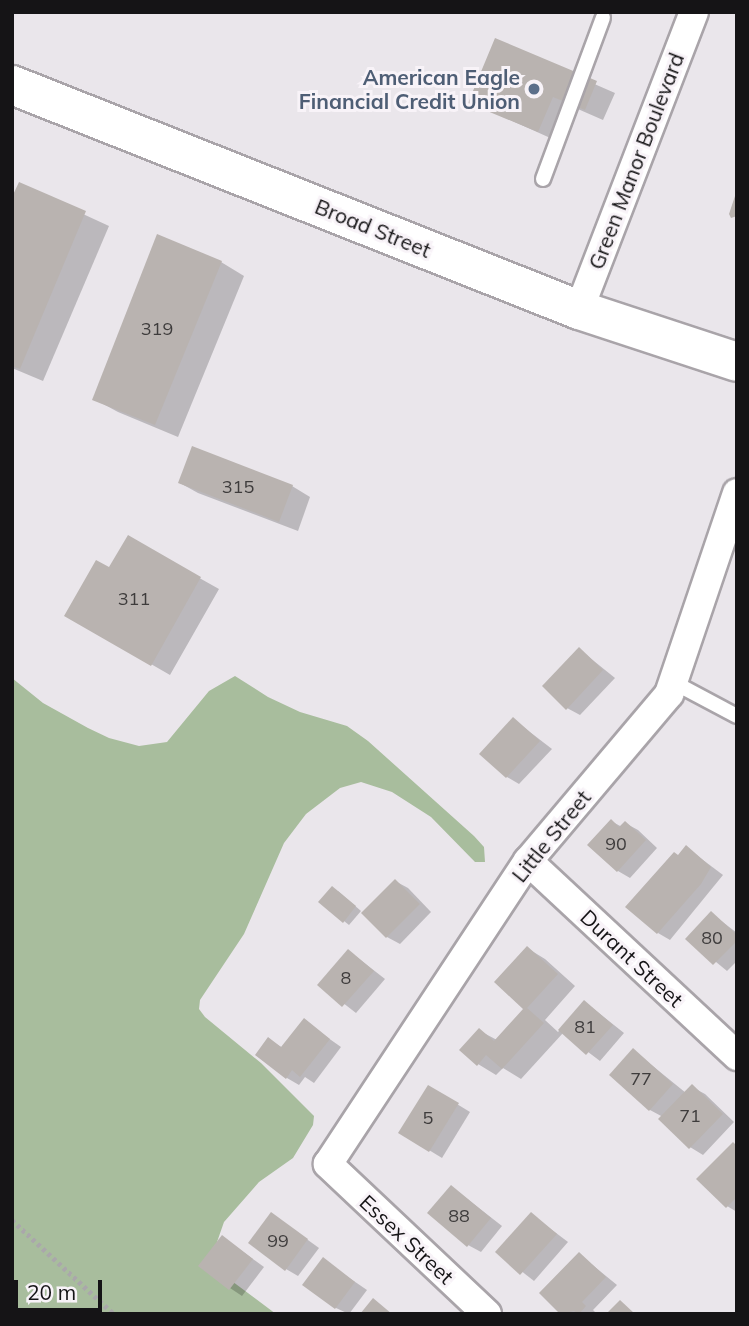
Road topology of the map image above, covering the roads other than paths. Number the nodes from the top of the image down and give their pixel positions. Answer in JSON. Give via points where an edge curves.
{"nodes":[{"id":1,"x":694,"y":12,"type":"edge"},
{"id":2,"x":603,"y":18,"type":"dead end"},
{"id":3,"x":12,"y":85,"type":"edge"},
{"id":4,"x":542,"y":178,"type":"dead end"},
{"id":5,"x":579,"y":310,"type":"junction"},
{"id":6,"x":737,"y":362,"type":"edge"},
{"id":7,"x":737,"y":493,"type":"edge"},
{"id":8,"x":731,"y":529,"type":"edge"},
{"id":9,"x":673,"y":682,"type":"junction"},
{"id":10,"x":737,"y":716,"type":"edge"},
{"id":11,"x":528,"y":860,"type":"junction"},
{"id":12,"x":737,"y":1056,"type":"edge"},
{"id":13,"x":328,"y":1164,"type":"joint"},
{"id":14,"x":487,"y":1314,"type":"edge"}],
"edges":[{"from":1,"to":5,"type":"street","name":"Green Manor Boulevard"},
{"from":2,"to":4,"type":"lane"},
{"from":3,"to":5,"type":"main road","name":"Broad Street"},
{"from":5,"to":6,"type":"main road","name":"Broad Street"},
{"from":7,"to":8,"type":"street","name":"Little Street"},
{"from":8,"to":9,"type":"street","name":"Little Street"},
{"from":9,"to":10,"type":"lane"},
{"from":9,"to":11,"type":"street","name":"Little Street","via":[[669,694]]},
{"from":11,"to":12,"type":"street","name":"Durant Street"},
{"from":11,"to":13,"type":"street","name":"Little Street"},
{"from":13,"to":14,"type":"street","name":"Essex Street"}]}
